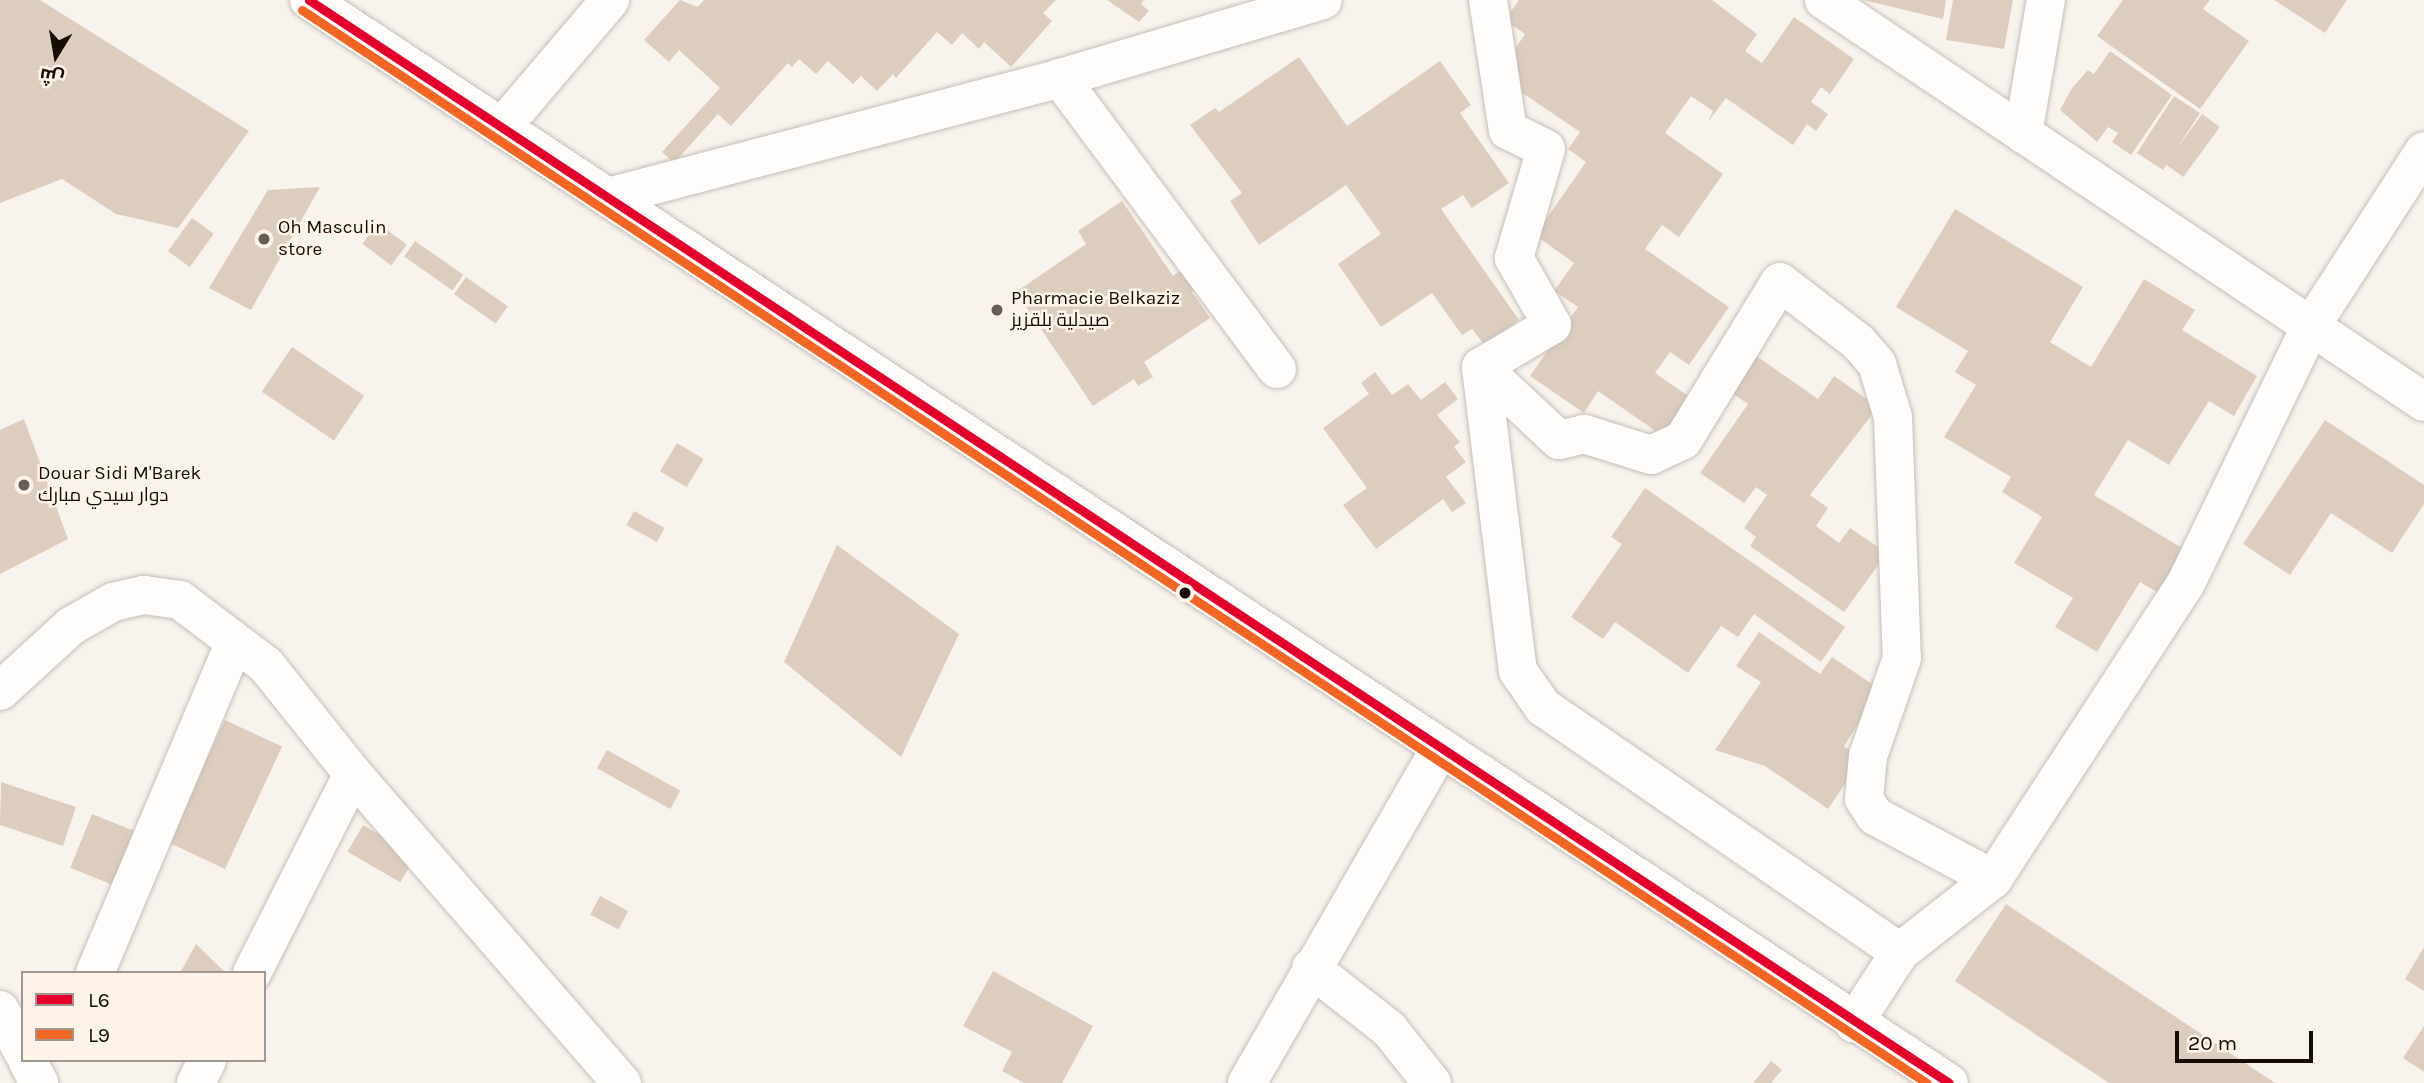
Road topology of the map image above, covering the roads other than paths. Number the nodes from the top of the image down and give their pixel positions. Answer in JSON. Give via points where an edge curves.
{"nodes":[{"id":1,"x":309,"y":0,"type":"edge"},
{"id":2,"x":610,"y":0,"type":"edge"},
{"id":3,"x":1324,"y":0,"type":"edge"},
{"id":4,"x":1488,"y":0,"type":"edge"},
{"id":5,"x":1824,"y":0,"type":"edge"},
{"id":6,"x":2046,"y":0,"type":"edge"},
{"id":7,"x":1060,"y":78,"type":"junction"},
{"id":8,"x":502,"y":127,"type":"junction"},
{"id":9,"x":2023,"y":134,"type":"junction"},
{"id":10,"x":2424,"y":151,"type":"edge"},
{"id":11,"x":608,"y":197,"type":"junction"},
{"id":12,"x":2311,"y":326,"type":"junction"},
{"id":13,"x":1481,"y":367,"type":"junction"},
{"id":14,"x":1277,"y":369,"type":"dead end"},
{"id":15,"x":2424,"y":402,"type":"edge"},
{"id":16,"x":234,"y":644,"type":"junction"},
{"id":17,"x":0,"y":691,"type":"edge"},
{"id":18,"x":1439,"y":750,"type":"junction"},
{"id":19,"x":353,"y":774,"type":"junction"},
{"id":20,"x":1993,"y":879,"type":"junction"},
{"id":21,"x":1900,"y":952,"type":"junction"},
{"id":22,"x":1311,"y":968,"type":"junction"},
{"id":23,"x":96,"y":971,"type":"edge"},
{"id":24,"x":253,"y":971,"type":"edge"},
{"id":25,"x":0,"y":1010,"type":"edge"},
{"id":26,"x":1854,"y":1023,"type":"junction"},
{"id":27,"x":21,"y":1048,"type":"edge"},
{"id":28,"x":28,"y":1062,"type":"edge"},
{"id":29,"x":57,"y":1062,"type":"edge"},
{"id":30,"x":207,"y":1062,"type":"edge"},
{"id":31,"x":39,"y":1083,"type":"edge"},
{"id":32,"x":48,"y":1083,"type":"edge"},
{"id":33,"x":196,"y":1083,"type":"edge"},
{"id":34,"x":622,"y":1083,"type":"edge"},
{"id":35,"x":1247,"y":1083,"type":"edge"},
{"id":36,"x":1432,"y":1083,"type":"edge"},
{"id":37,"x":1949,"y":1083,"type":"edge"}],
"edges":[{"from":1,"to":8,"type":"street"},
{"from":2,"to":8,"type":"street"},
{"from":3,"to":7,"type":"street"},
{"from":4,"to":13,"type":"street","via":[[1508,130],[1546,149],[1514,258],[1552,325]]},
{"from":5,"to":9,"type":"street"},
{"from":6,"to":9,"type":"street"},
{"from":7,"to":11,"type":"street"},
{"from":7,"to":14,"type":"street"},
{"from":8,"to":11,"type":"street"},
{"from":9,"to":12,"type":"street"},
{"from":10,"to":12,"type":"street"},
{"from":11,"to":18,"type":"street"},
{"from":12,"to":15,"type":"street"},
{"from":12,"to":20,"type":"street","via":[[2185,585]]},
{"from":13,"to":20,"type":"street","via":[[1559,440],[1584,434],[1651,454],[1683,440],[1780,282],[1858,342],[1877,364],[1893,416],[1902,658],[1868,756],[1864,799],[1875,817]]},
{"from":13,"to":21,"type":"street","via":[[1513,652],[1524,686],[1543,707]]},
{"from":16,"to":17,"type":"street","via":[[180,600],[144,595],[113,602],[71,626]]},
{"from":16,"to":19,"type":"street","via":[[266,665]]},
{"from":16,"to":23,"type":"street"},
{"from":18,"to":22,"type":"street"},
{"from":18,"to":26,"type":"street"},
{"from":19,"to":24,"type":"street"},
{"from":19,"to":34,"type":"street"},
{"from":20,"to":21,"type":"street"},
{"from":21,"to":26,"type":"street"},
{"from":22,"to":35,"type":"street"},
{"from":22,"to":36,"type":"street","via":[[1389,1029]]},
{"from":25,"to":27,"type":"street"},
{"from":26,"to":37,"type":"street"},
{"from":28,"to":31,"type":"street"},
{"from":29,"to":32,"type":"street"},
{"from":30,"to":33,"type":"street"}]}
